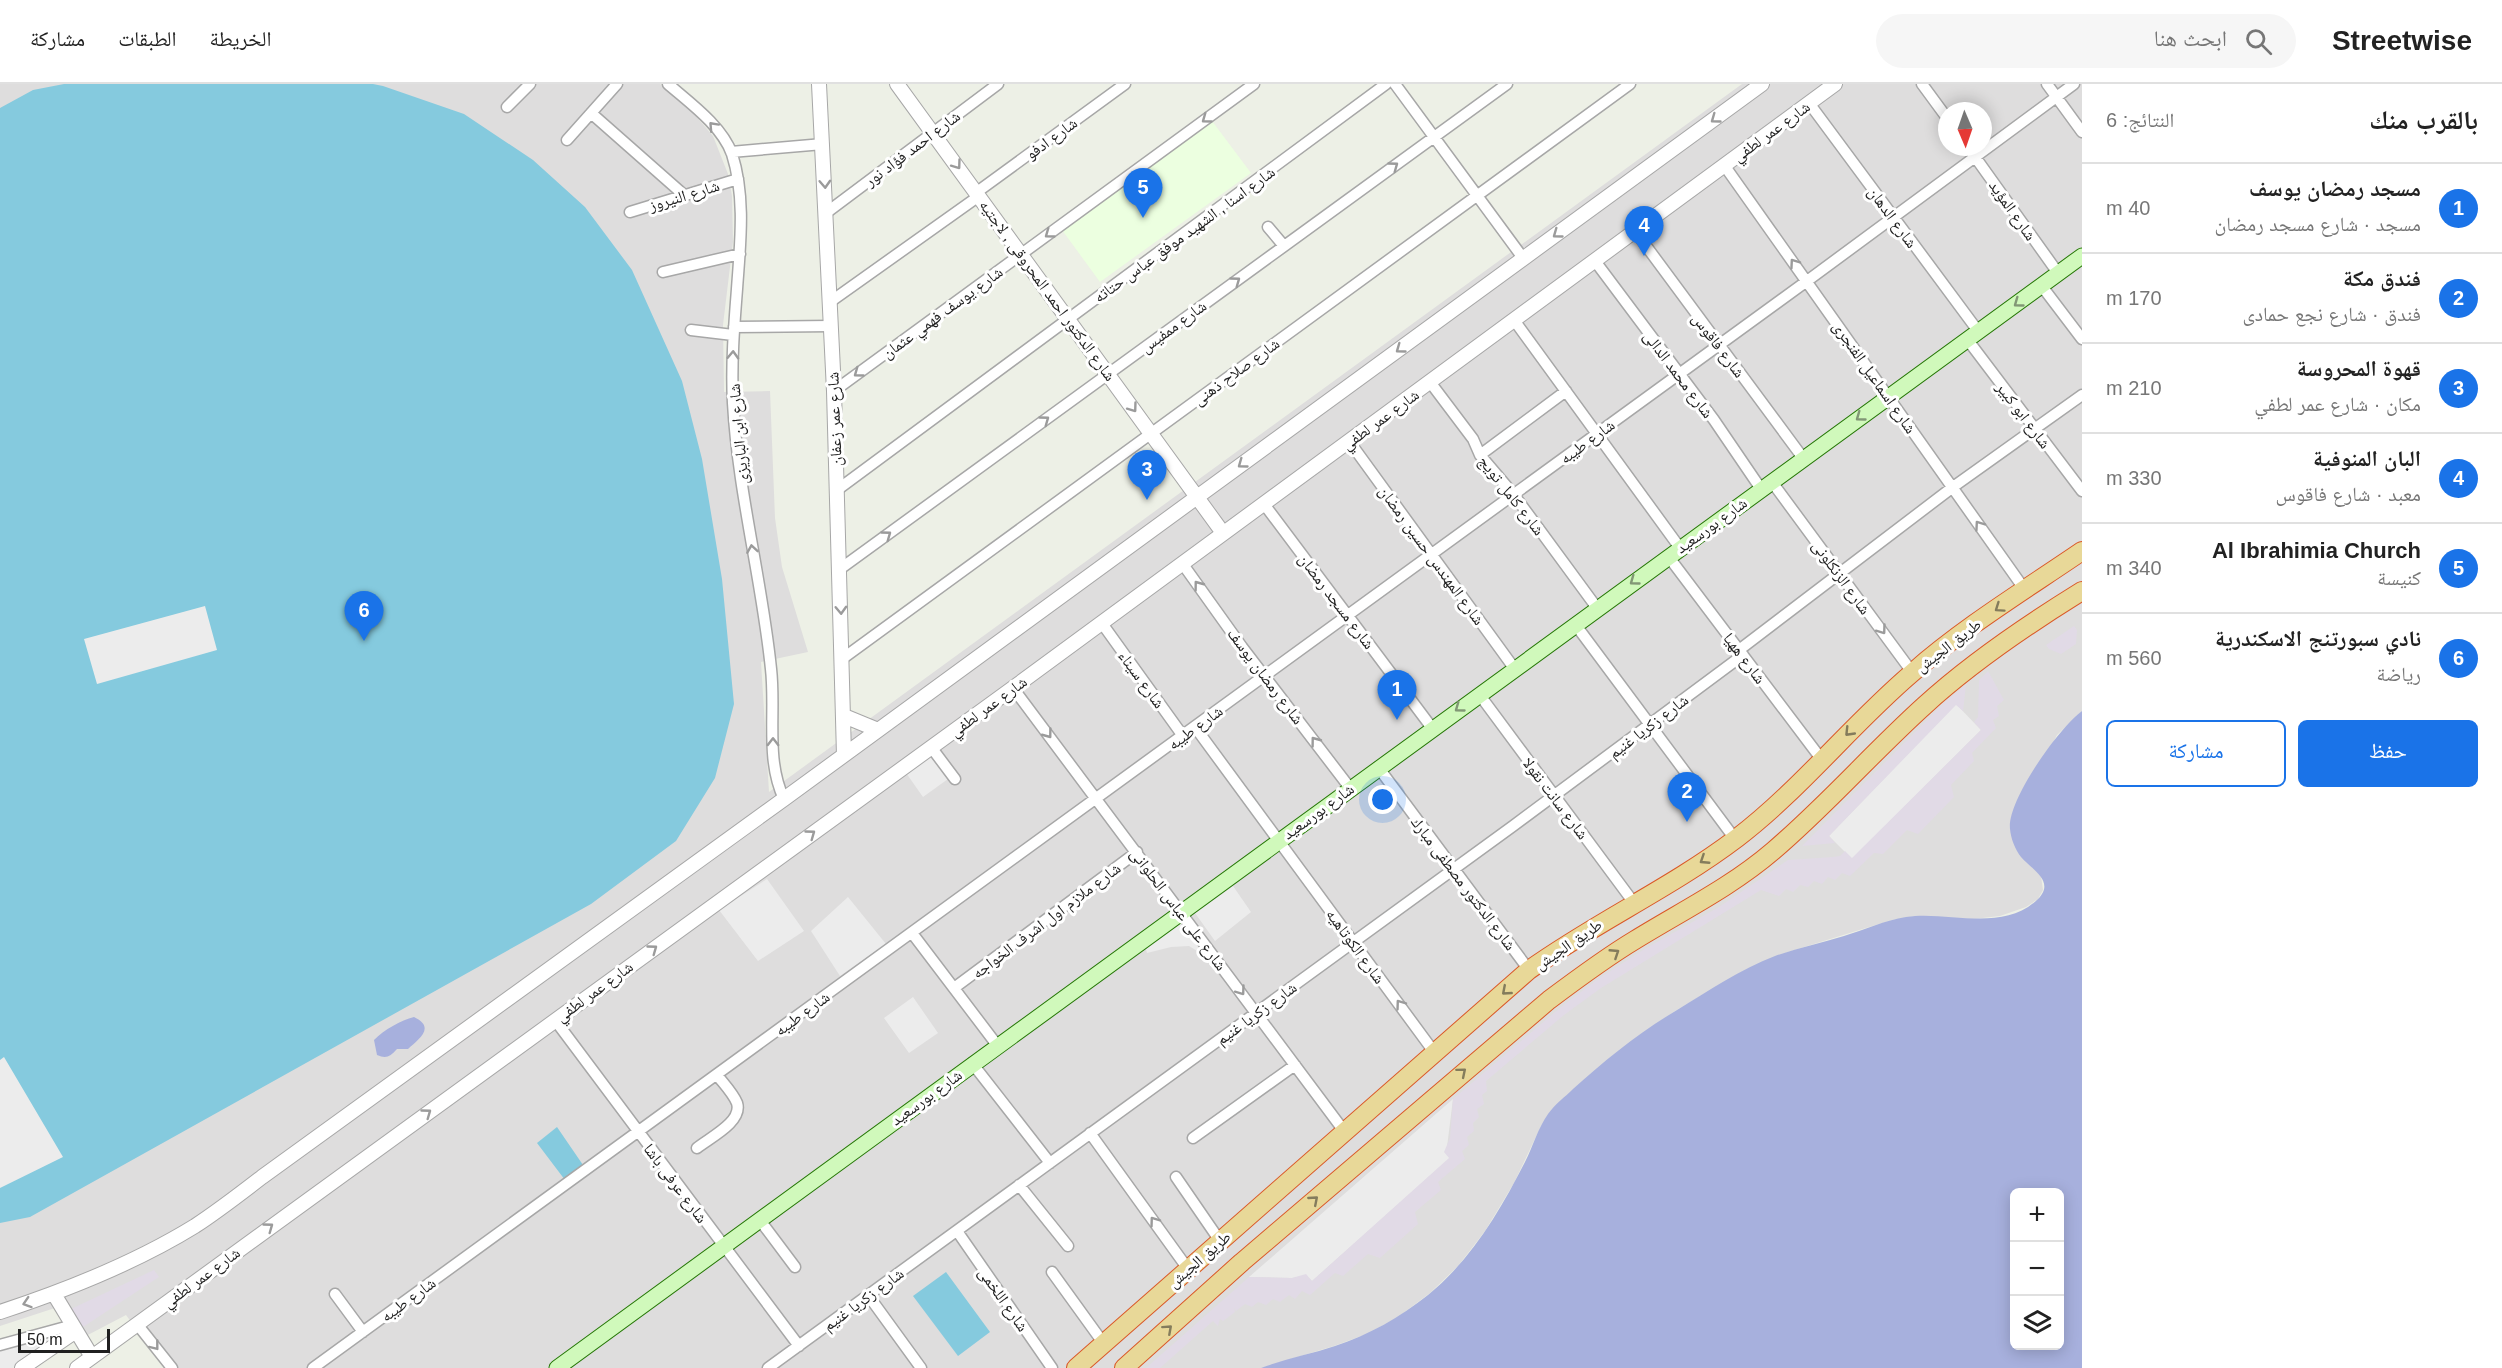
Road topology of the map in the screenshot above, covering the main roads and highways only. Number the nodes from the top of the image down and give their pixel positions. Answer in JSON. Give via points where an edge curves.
{"nodes":[{"id":1,"x":2082,"y":256,"type":"edge"},
{"id":2,"x":2082,"y":551,"type":"edge"},
{"id":3,"x":2082,"y":591,"type":"edge"},
{"id":4,"x":557,"y":1368,"type":"edge"},
{"id":5,"x":1076,"y":1368,"type":"edge"},
{"id":6,"x":1124,"y":1368,"type":"edge"}],
"edges":[{"from":1,"to":4,"type":"main road","name":"شارع بورسعيد","one_way":true},
{"from":2,"to":5,"type":"highway","name":"طريق الجيش","one_way":true,"via":[[1912,672],[1780,802],[1735,839],[1580,934],[1529,970]]},
{"from":6,"to":3,"type":"highway","name":"طريق الجيش","one_way":true,"via":[[1533,1013],[1601,962],[1772,852],[1946,686]]}]}
